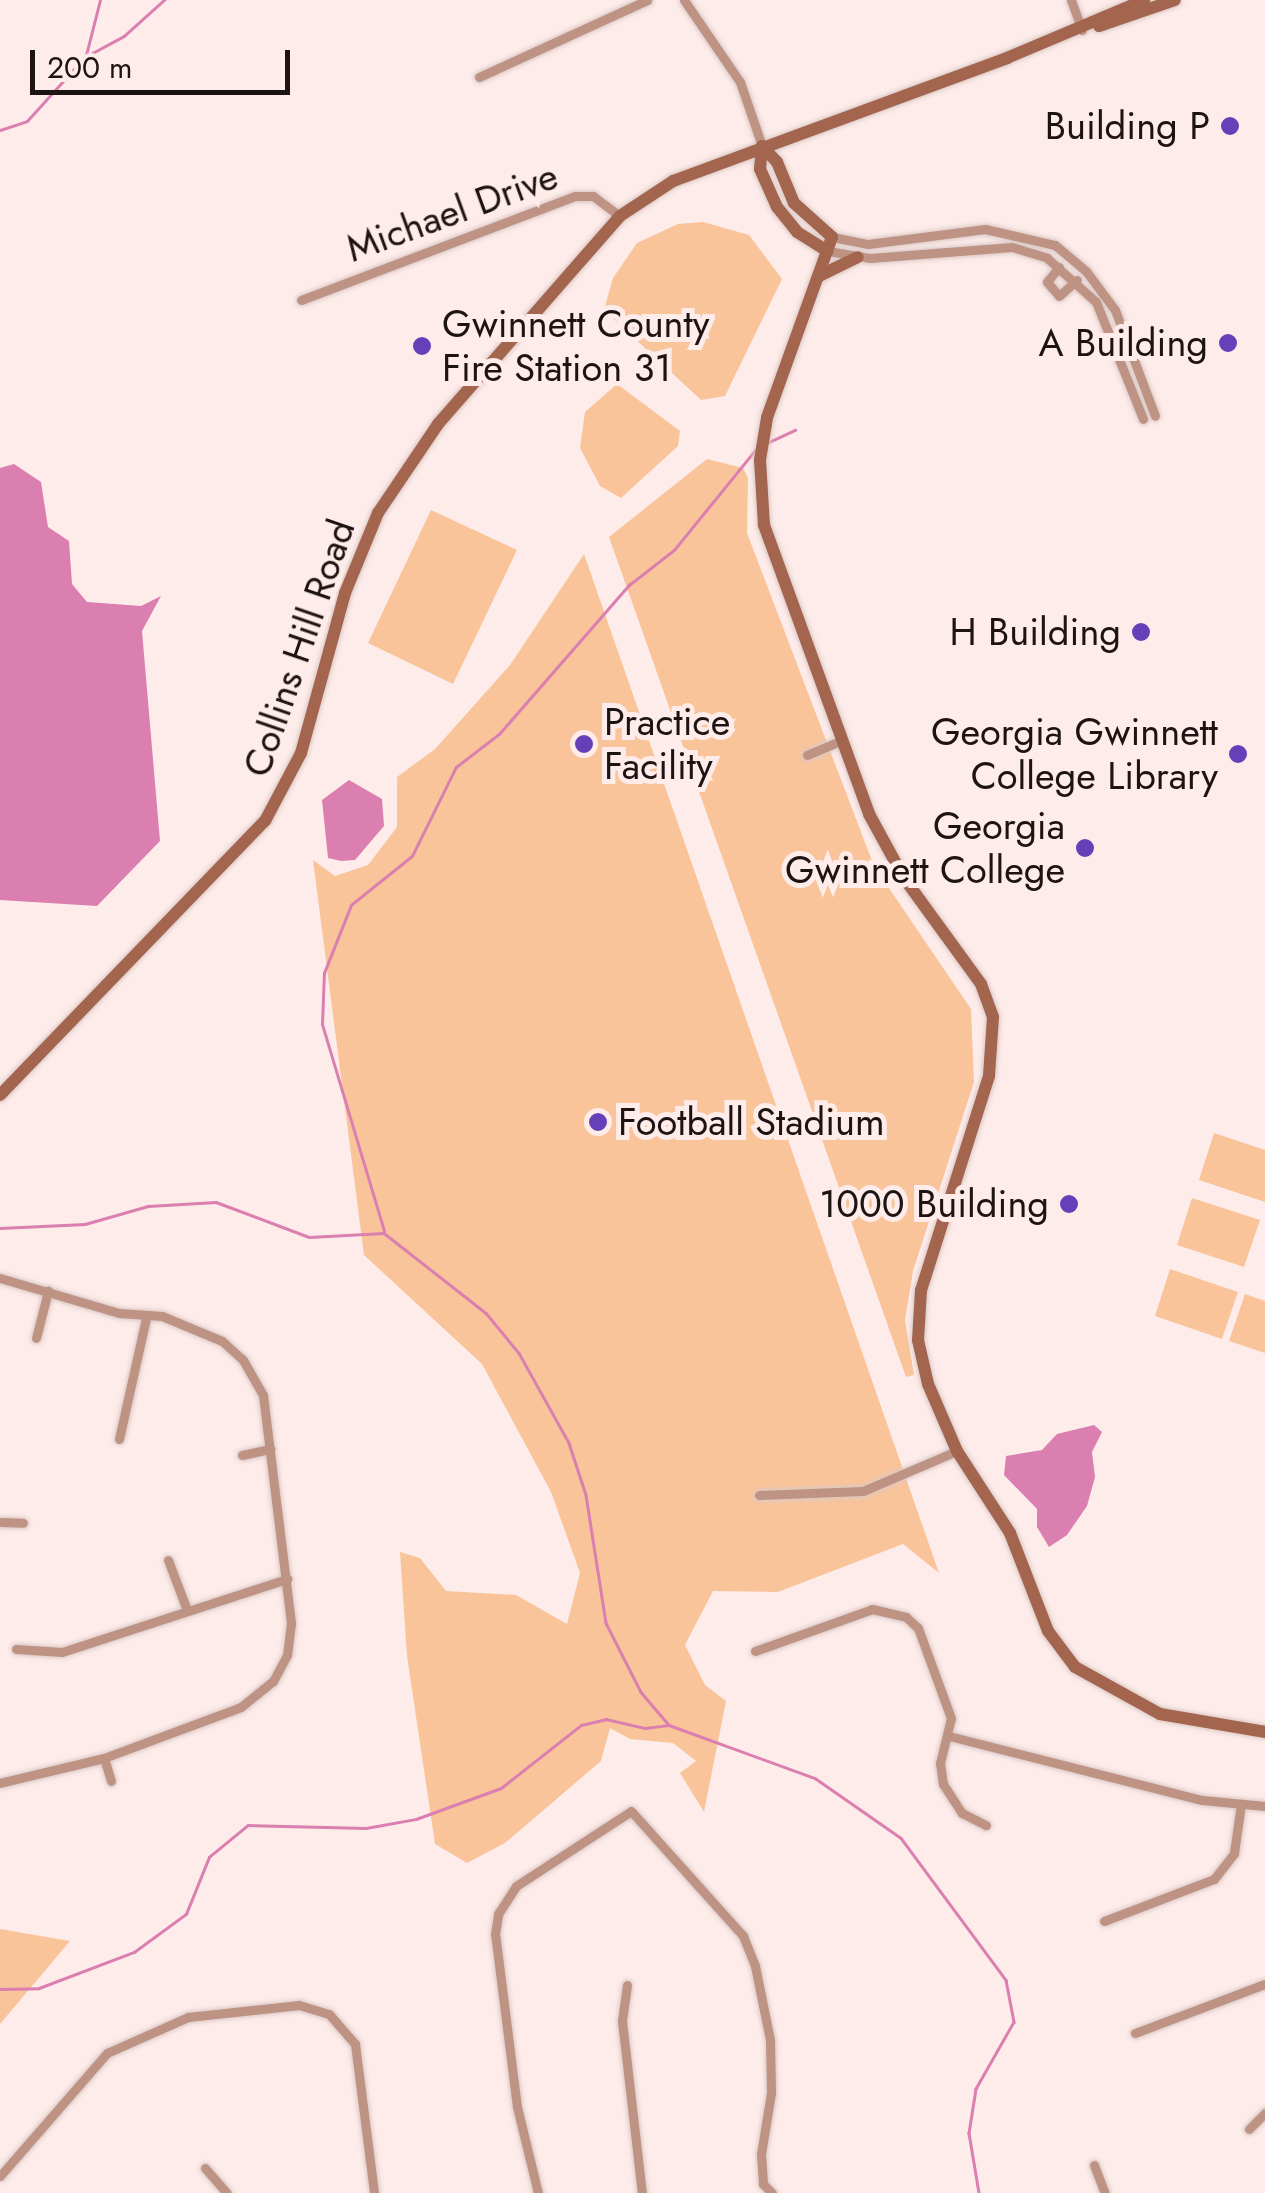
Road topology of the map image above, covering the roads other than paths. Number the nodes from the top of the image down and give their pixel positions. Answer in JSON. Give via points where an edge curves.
{"nodes":[{"id":1,"x":647,"y":0,"type":"edge"},
{"id":2,"x":684,"y":0,"type":"edge"},
{"id":3,"x":1071,"y":0,"type":"edge"},
{"id":4,"x":1144,"y":0,"type":"edge"},
{"id":5,"x":1175,"y":0,"type":"edge"},
{"id":6,"x":1082,"y":30,"type":"junction"},
{"id":7,"x":479,"y":77,"type":"dead end"},
{"id":8,"x":762,"y":146,"type":"junction"},
{"id":9,"x":620,"y":216,"type":"junction"},
{"id":10,"x":810,"y":242,"type":"junction"},
{"id":11,"x":830,"y":244,"type":"junction"},
{"id":12,"x":858,"y":257,"type":"junction"},
{"id":13,"x":1059,"y":268,"type":"junction"},
{"id":14,"x":1086,"y":270,"type":"junction"},
{"id":15,"x":817,"y":278,"type":"junction"},
{"id":16,"x":1075,"y":281,"type":"junction"},
{"id":17,"x":300,"y":300,"type":"dead end"},
{"id":18,"x":1155,"y":416,"type":"dead end"},
{"id":19,"x":1143,"y":419,"type":"dead end"},
{"id":20,"x":842,"y":740,"type":"junction"},
{"id":21,"x":806,"y":754,"type":"dead end"},
{"id":22,"x":0,"y":1095,"type":"edge"},
{"id":23,"x":0,"y":1278,"type":"edge"},
{"id":24,"x":48,"y":1291,"type":"junction"},
{"id":25,"x":146,"y":1318,"type":"junction"},
{"id":26,"x":36,"y":1338,"type":"dead end"},
{"id":27,"x":118,"y":1439,"type":"dead end"},
{"id":28,"x":270,"y":1449,"type":"junction"},
{"id":29,"x":957,"y":1451,"type":"junction"},
{"id":30,"x":242,"y":1455,"type":"dead end"},
{"id":31,"x":759,"y":1495,"type":"dead end"},
{"id":32,"x":0,"y":1522,"type":"edge"},
{"id":33,"x":23,"y":1523,"type":"dead end"},
{"id":34,"x":168,"y":1560,"type":"dead end"},
{"id":35,"x":287,"y":1578,"type":"junction"},
{"id":36,"x":186,"y":1610,"type":"junction"},
{"id":37,"x":16,"y":1649,"type":"dead end"},
{"id":38,"x":756,"y":1651,"type":"dead end"},
{"id":39,"x":1265,"y":1732,"type":"edge"},
{"id":40,"x":948,"y":1736,"type":"junction"},
{"id":41,"x":104,"y":1758,"type":"junction"},
{"id":42,"x":110,"y":1782,"type":"dead end"},
{"id":43,"x":0,"y":1783,"type":"edge"},
{"id":44,"x":1240,"y":1804,"type":"junction"},
{"id":45,"x":1265,"y":1806,"type":"edge"},
{"id":46,"x":986,"y":1826,"type":"dead end"},
{"id":47,"x":1104,"y":1921,"type":"dead end"},
{"id":48,"x":627,"y":1984,"type":"dead end"},
{"id":49,"x":1265,"y":1984,"type":"edge"},
{"id":50,"x":1134,"y":2033,"type":"dead end"},
{"id":51,"x":1265,"y":2113,"type":"edge"},
{"id":52,"x":1249,"y":2129,"type":"dead end"},
{"id":53,"x":1094,"y":2165,"type":"dead end"},
{"id":54,"x":205,"y":2168,"type":"dead end"},
{"id":55,"x":0,"y":2176,"type":"edge"},
{"id":56,"x":227,"y":2193,"type":"edge"},
{"id":57,"x":374,"y":2193,"type":"edge"},
{"id":58,"x":538,"y":2193,"type":"edge"},
{"id":59,"x":642,"y":2193,"type":"edge"},
{"id":60,"x":772,"y":2193,"type":"edge"},
{"id":61,"x":1105,"y":2193,"type":"edge"}],
"edges":[{"from":1,"to":7,"type":"street"},
{"from":2,"to":8,"type":"street","via":[[740,82]]},
{"from":3,"to":6,"type":"street"},
{"from":4,"to":6,"type":"street","name":"Collins Hill Road"},
{"from":5,"to":6,"type":"street","name":"Collins Hill Road"},
{"from":6,"to":8,"type":"street","name":"Collins Hill Road"},
{"from":8,"to":9,"type":"street","name":"Collins Hill Road","via":[[673,181]]},
{"from":8,"to":10,"type":"street","via":[[760,169],[778,207]]},
{"from":8,"to":11,"type":"street","via":[[794,204]]},
{"from":9,"to":17,"type":"street","name":"Michael Drive","via":[[593,196],[576,196]]},
{"from":9,"to":22,"type":"street","name":"Collins Hill Road","via":[[438,424],[378,512],[345,593],[302,753],[264,820]]},
{"from":10,"to":11,"type":"street"},
{"from":10,"to":15,"type":"street"},
{"from":11,"to":12,"type":"street"},
{"from":11,"to":14,"type":"street","via":[[985,229],[1055,246]]},
{"from":11,"to":15,"type":"street"},
{"from":12,"to":13,"type":"street","via":[[1012,247]]},
{"from":12,"to":15,"type":"street"},
{"from":13,"to":16,"type":"street"},
{"from":13,"to":16,"type":"street","via":[[1047,282],[1059,296]]},
{"from":14,"to":16,"type":"street"},
{"from":14,"to":18,"type":"street","via":[[1119,318]]},
{"from":15,"to":20,"type":"street","via":[[767,418],[759,490],[774,560]]},
{"from":16,"to":19,"type":"street","via":[[1096,302]]},
{"from":20,"to":21,"type":"street"},
{"from":20,"to":29,"type":"street","via":[[886,849],[973,970],[994,1016],[989,1076],[918,1306],[924,1371]]},
{"from":23,"to":24,"type":"street"},
{"from":24,"to":25,"type":"street"},
{"from":24,"to":26,"type":"street"},
{"from":25,"to":27,"type":"street"},
{"from":25,"to":28,"type":"street","via":[[194,1328],[243,1360],[262,1395]]},
{"from":28,"to":30,"type":"street"},
{"from":28,"to":35,"type":"street"},
{"from":29,"to":31,"type":"street","via":[[863,1492]]},
{"from":29,"to":39,"type":"street","via":[[994,1504],[1048,1631],[1074,1667],[1160,1714]]},
{"from":32,"to":33,"type":"street"},
{"from":34,"to":36,"type":"street"},
{"from":35,"to":36,"type":"street"},
{"from":35,"to":41,"type":"street","via":[[289,1639],[274,1681],[241,1707]]},
{"from":36,"to":37,"type":"street","via":[[62,1652]]},
{"from":38,"to":40,"type":"street","via":[[872,1609],[898,1612],[918,1628],[951,1718]]},
{"from":40,"to":44,"type":"street"},
{"from":40,"to":46,"type":"street","via":[[943,1784],[962,1812]]},
{"from":41,"to":42,"type":"street"},
{"from":41,"to":43,"type":"street"},
{"from":44,"to":45,"type":"street"},
{"from":44,"to":47,"type":"street","via":[[1234,1853],[1214,1879]]},
{"from":48,"to":59,"type":"street","via":[[622,2022]]},
{"from":49,"to":50,"type":"street"},
{"from":51,"to":52,"type":"street"},
{"from":53,"to":61,"type":"street"},
{"from":54,"to":56,"type":"street"},
{"from":55,"to":57,"type":"street","via":[[107,2054],[188,2017],[299,2005],[328,2014],[355,2044]]},
{"from":58,"to":60,"type":"street","via":[[516,2107],[498,1914],[516,1886],[631,1811],[743,1936],[755,1966],[770,2040],[771,2093],[760,2154],[763,2184]]}]}
